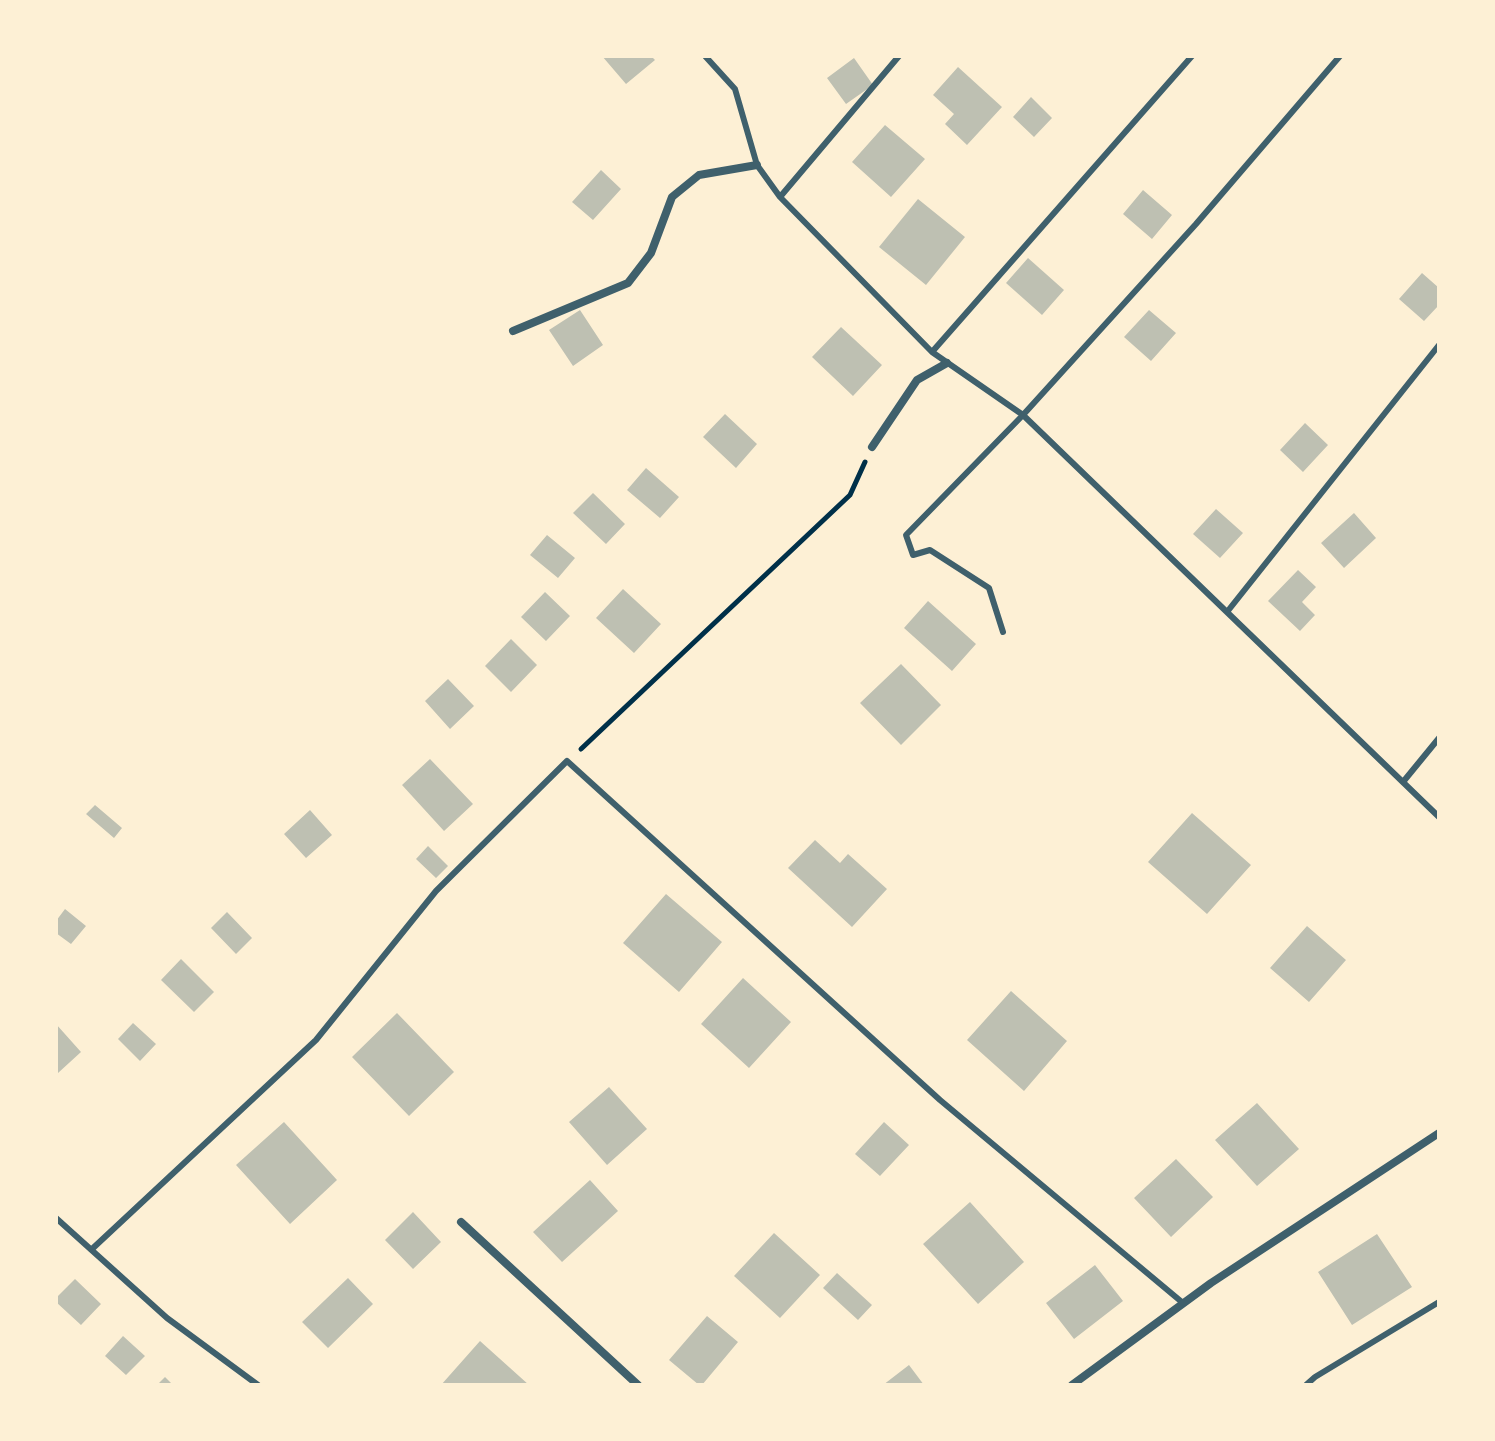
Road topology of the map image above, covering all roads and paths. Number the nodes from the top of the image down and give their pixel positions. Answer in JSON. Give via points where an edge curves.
{"nodes":[{"id":1,"x":705,"y":56,"type":"edge"},
{"id":2,"x":899,"y":56,"type":"edge"},
{"id":3,"x":1192,"y":56,"type":"edge"},
{"id":4,"x":1340,"y":56,"type":"edge"},
{"id":5,"x":757,"y":165,"type":"junction"},
{"id":6,"x":780,"y":197,"type":"junction"},
{"id":7,"x":513,"y":331,"type":"dead end"},
{"id":8,"x":1439,"y":345,"type":"edge"},
{"id":9,"x":932,"y":352,"type":"junction"},
{"id":10,"x":947,"y":363,"type":"junction"},
{"id":11,"x":1023,"y":415,"type":"junction"},
{"id":12,"x":872,"y":447,"type":"joint"},
{"id":13,"x":1227,"y":612,"type":"junction"},
{"id":14,"x":1003,"y":632,"type":"dead end"},
{"id":15,"x":1439,"y":738,"type":"edge"},
{"id":16,"x":567,"y":761,"type":"junction"},
{"id":17,"x":1403,"y":782,"type":"junction"},
{"id":18,"x":1439,"y":817,"type":"edge"},
{"id":19,"x":1439,"y":1133,"type":"edge"},
{"id":20,"x":56,"y":1218,"type":"edge"},
{"id":21,"x":461,"y":1222,"type":"dead end"},
{"id":22,"x":92,"y":1249,"type":"junction"},
{"id":23,"x":1439,"y":1302,"type":"edge"},
{"id":24,"x":1183,"y":1303,"type":"junction"},
{"id":25,"x":258,"y":1385,"type":"edge"},
{"id":26,"x":638,"y":1385,"type":"edge"},
{"id":27,"x":1072,"y":1385,"type":"edge"},
{"id":28,"x":1306,"y":1385,"type":"edge"}],
"edges":[{"from":1,"to":5,"type":"lane","via":[[735,89]]},
{"from":2,"to":6,"type":"lane"},
{"from":3,"to":9,"type":"lane"},
{"from":4,"to":11,"type":"lane"},
{"from":5,"to":6,"type":"lane"},
{"from":5,"to":7,"type":"street","via":[[699,175],[672,197],[651,253],[628,283]]},
{"from":6,"to":9,"type":"lane"},
{"from":8,"to":13,"type":"lane"},
{"from":9,"to":10,"type":"lane"},
{"from":10,"to":11,"type":"lane"},
{"from":10,"to":12,"type":"street","via":[[917,380]]},
{"from":11,"to":13,"type":"lane"},
{"from":11,"to":14,"type":"lane","via":[[906,535],[913,555],[930,550],[989,588]]},
{"from":12,"to":16,"type":"path","via":[[850,495]]},
{"from":13,"to":17,"type":"lane"},
{"from":15,"to":17,"type":"lane"},
{"from":16,"to":22,"type":"lane","via":[[436,891],[316,1040]]},
{"from":16,"to":24,"type":"lane","via":[[940,1100]]},
{"from":17,"to":18,"type":"lane"},
{"from":19,"to":24,"type":"street"},
{"from":20,"to":22,"type":"lane"},
{"from":21,"to":26,"type":"street"},
{"from":22,"to":25,"type":"lane","via":[[167,1318]]},
{"from":23,"to":28,"type":"lane"},
{"from":24,"to":27,"type":"street"}]}
